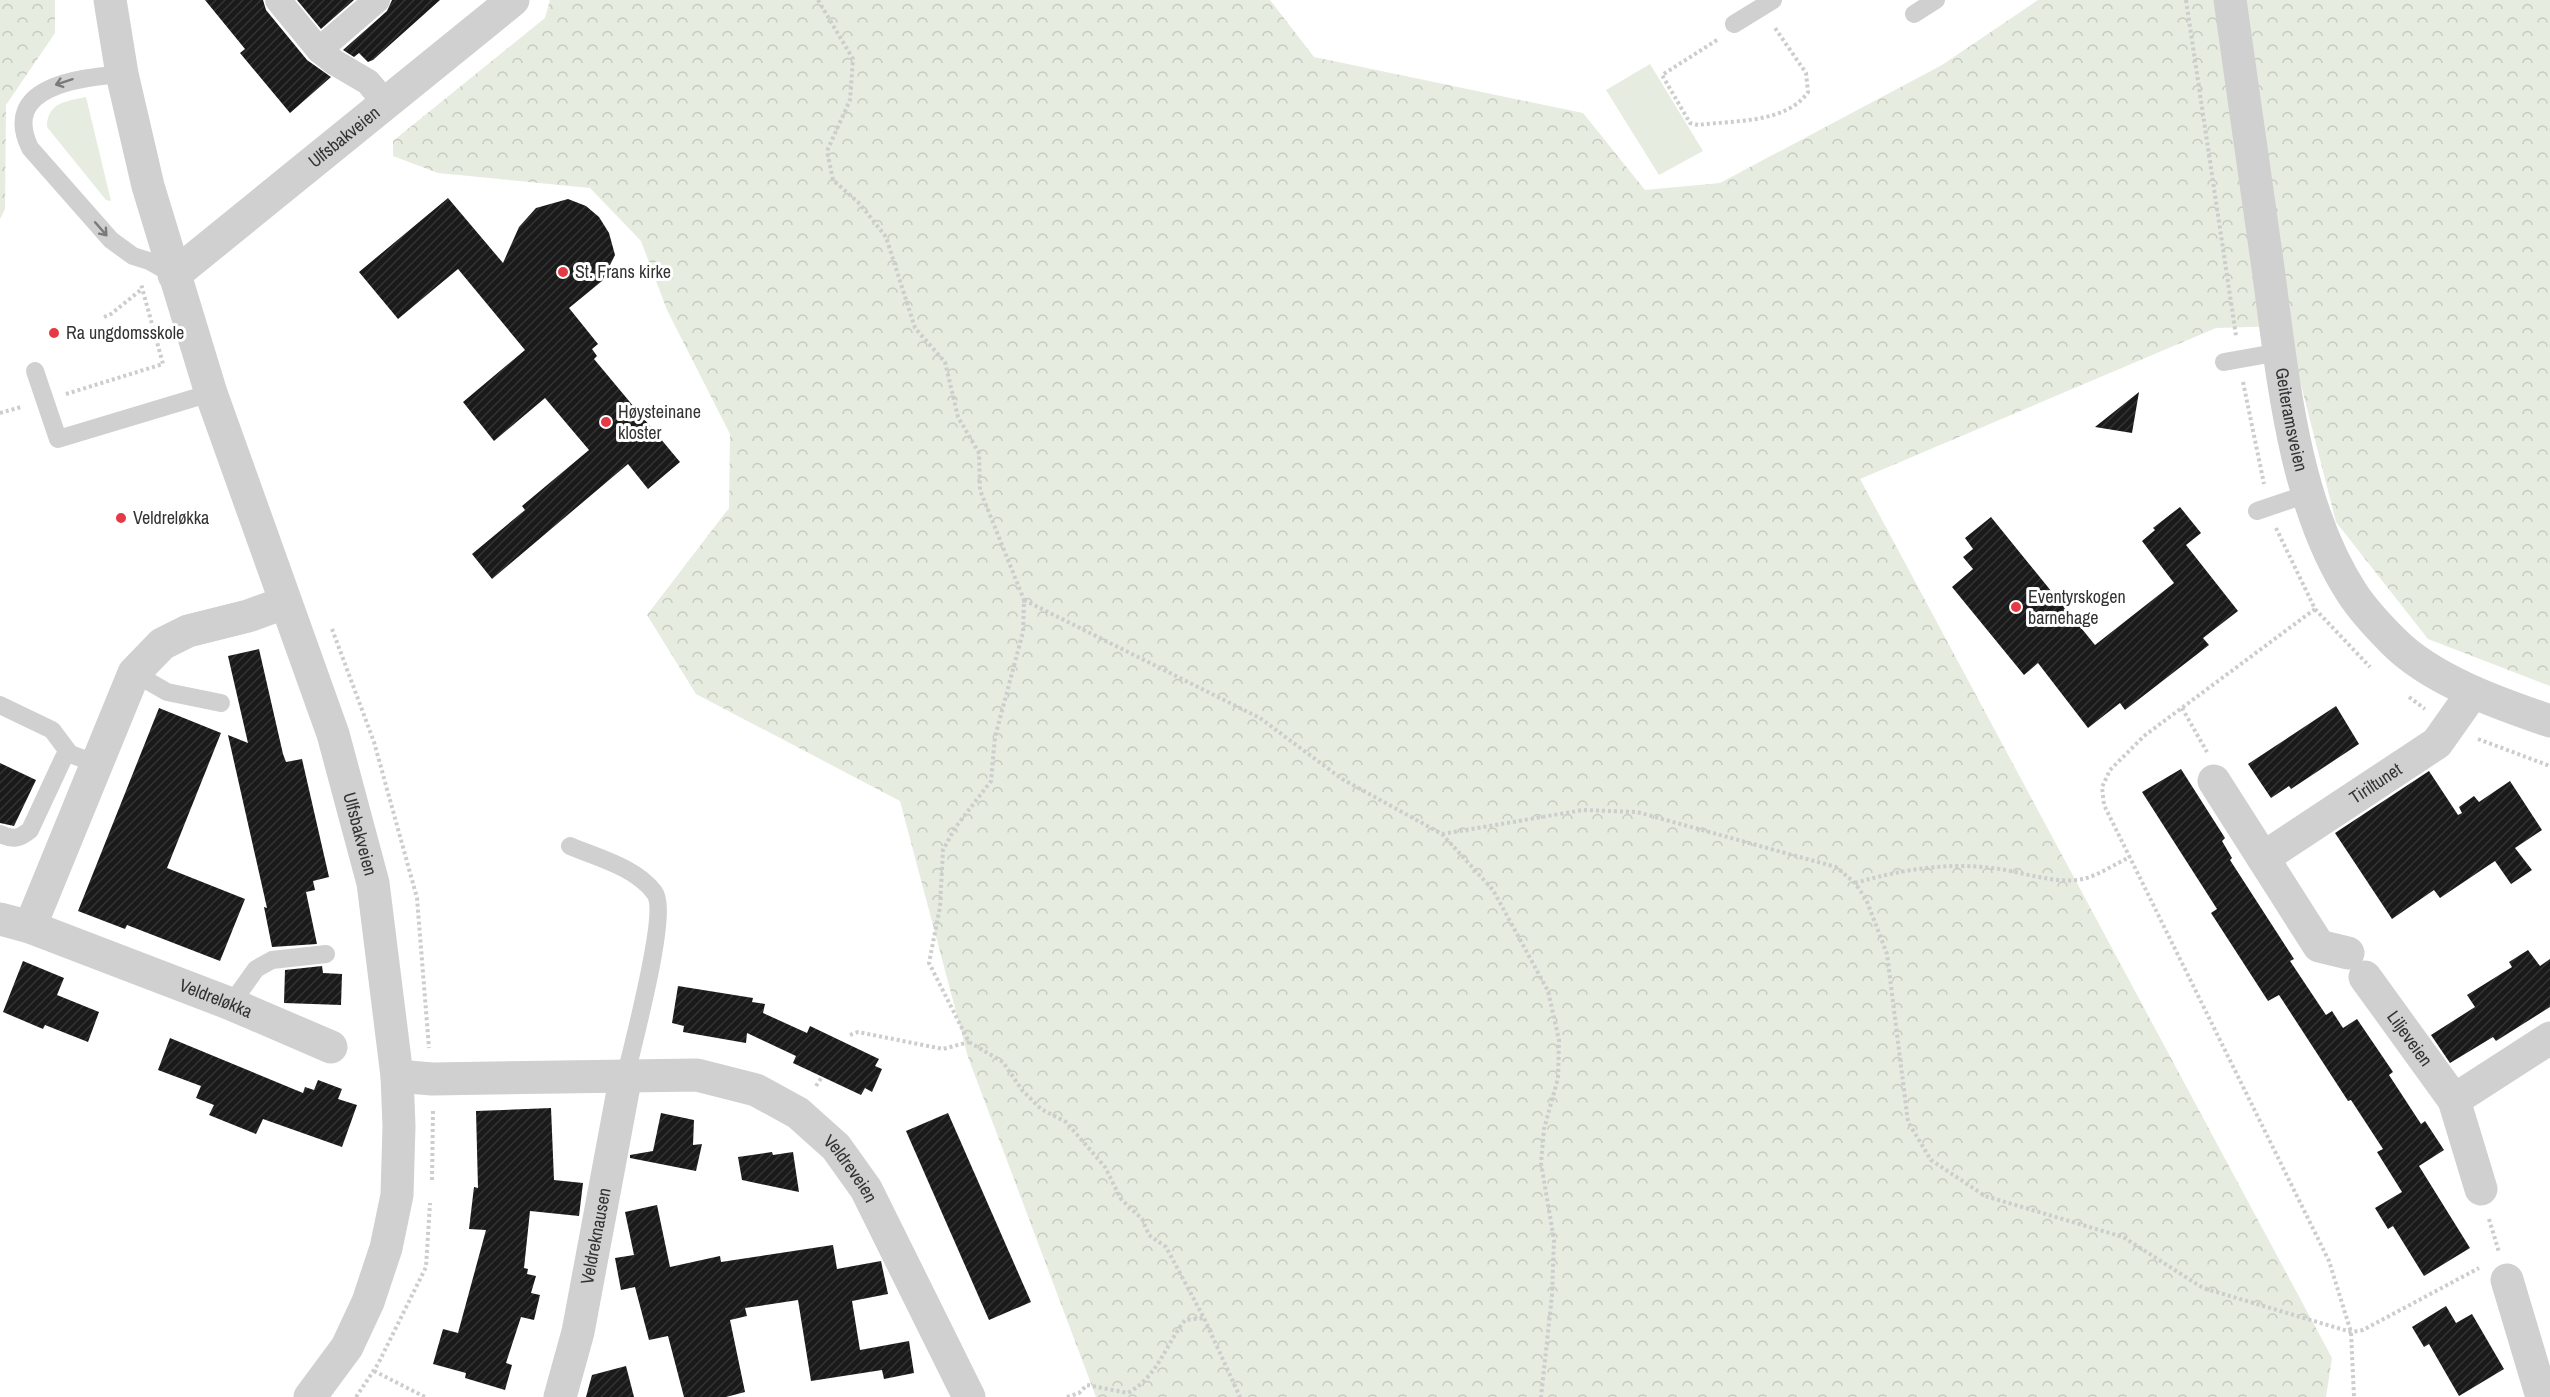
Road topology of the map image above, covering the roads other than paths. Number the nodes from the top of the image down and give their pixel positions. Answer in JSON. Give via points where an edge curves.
{"nodes":[{"id":1,"x":110,"y":0,"type":"edge"},
{"id":2,"x":278,"y":0,"type":"edge"},
{"id":3,"x":377,"y":0,"type":"edge"},
{"id":4,"x":513,"y":0,"type":"edge"},
{"id":5,"x":1936,"y":0,"type":"edge"},
{"id":6,"x":2230,"y":0,"type":"edge"},
{"id":7,"x":1767,"y":4,"type":"edge"},
{"id":8,"x":1914,"y":14,"type":"dead end"},
{"id":9,"x":1734,"y":24,"type":"road end"},
{"id":10,"x":319,"y":50,"type":"junction"},
{"id":11,"x":122,"y":74,"type":"junction"},
{"id":12,"x":385,"y":102,"type":"junction"},
{"id":13,"x":174,"y":275,"type":"junction"},
{"id":14,"x":2280,"y":352,"type":"junction"},
{"id":15,"x":2232,"y":361,"type":"road end"},
{"id":16,"x":35,"y":371,"type":"dead end"},
{"id":17,"x":211,"y":393,"type":"junction"},
{"id":18,"x":2307,"y":495,"type":"junction"},
{"id":19,"x":2263,"y":508,"type":"road end"},
{"id":20,"x":284,"y":603,"type":"junction"},
{"id":21,"x":134,"y":673,"type":"junction"},
{"id":22,"x":2473,"y":692,"type":"junction"},
{"id":23,"x":221,"y":703,"type":"dead end"},
{"id":24,"x":0,"y":705,"type":"edge"},
{"id":25,"x":2550,"y":721,"type":"edge"},
{"id":26,"x":84,"y":759,"type":"junction"},
{"id":27,"x":2214,"y":781,"type":"road end"},
{"id":28,"x":0,"y":834,"type":"edge"},
{"id":29,"x":570,"y":846,"type":"dead end"},
{"id":30,"x":2263,"y":858,"type":"junction"},
{"id":31,"x":15,"y":923,"type":"edge"},
{"id":32,"x":326,"y":954,"type":"dead end"},
{"id":33,"x":231,"y":1004,"type":"junction"},
{"id":34,"x":2550,"y":1038,"type":"edge"},
{"id":35,"x":331,"y":1047,"type":"dead end"},
{"id":36,"x":626,"y":1075,"type":"junction"},
{"id":37,"x":397,"y":1076,"type":"junction"},
{"id":38,"x":2454,"y":1100,"type":"junction"},
{"id":39,"x":2481,"y":1189,"type":"road end"},
{"id":40,"x":2493,"y":1274,"type":"road end"},
{"id":41,"x":2546,"y":1396,"type":"edge"},
{"id":42,"x":310,"y":1397,"type":"edge"},
{"id":43,"x":560,"y":1397,"type":"edge"},
{"id":44,"x":969,"y":1397,"type":"edge"}],
"edges":[{"from":1,"to":11,"type":"street","name":"Ulfsbakveien"},
{"from":2,"to":10,"type":"street"},
{"from":3,"to":10,"type":"street"},
{"from":4,"to":12,"type":"street","name":"Ulfsbakveien"},
{"from":5,"to":8,"type":"lane"},
{"from":6,"to":14,"type":"street","name":"Geiteramsveien"},
{"from":7,"to":9,"type":"lane"},
{"from":10,"to":12,"type":"street","via":[[368,82]]},
{"from":11,"to":13,"type":"street","name":"Ulfsbakveien"},
{"from":11,"to":13,"type":"lane","one_way":true,"via":[[71,80],[40,93],[30,103],[24,135],[30,148],[111,240],[133,256]]},
{"from":12,"to":13,"type":"street","name":"Ulfsbakveien"},
{"from":13,"to":17,"type":"street","name":"Ulfsbakveien"},
{"from":14,"to":15,"type":"lane"},
{"from":14,"to":18,"type":"street","name":"Geiteramsveien"},
{"from":16,"to":17,"type":"lane","via":[[58,439]]},
{"from":17,"to":20,"type":"street","name":"Ulfsbakveien"},
{"from":18,"to":19,"type":"lane"},
{"from":18,"to":22,"type":"street","name":"Geiteramsveien","via":[[2329,550],[2353,594],[2395,643],[2441,676]]},
{"from":20,"to":21,"type":"street","name":"Veldreløkka","via":[[188,631],[162,644]]},
{"from":20,"to":37,"type":"street","name":"Ulfsbakveien","via":[[333,734],[373,883]]},
{"from":21,"to":23,"type":"lane","via":[[167,692]]},
{"from":21,"to":26,"type":"street","name":"Veldreløkka"},
{"from":22,"to":25,"type":"street","name":"Geiteramsveien"},
{"from":22,"to":30,"type":"street","name":"Tiriltunet","via":[[2437,743]]},
{"from":24,"to":26,"type":"lane","via":[[52,730]]},
{"from":26,"to":28,"type":"lane","via":[[60,763],[30,830],[14,839]]},
{"from":26,"to":31,"type":"street","name":"Veldreløkka"},
{"from":27,"to":30,"type":"street"},
{"from":29,"to":36,"type":"lane","via":[[629,871],[655,892],[660,905]]},
{"from":30,"to":38,"type":"street","name":"Liljeveien","via":[[2319,946],[2357,965]]},
{"from":31,"to":33,"type":"street","name":"Veldreløkka"},
{"from":32,"to":33,"type":"lane","via":[[272,960],[256,969]]},
{"from":33,"to":35,"type":"street","name":"Veldreløkka"},
{"from":34,"to":38,"type":"street"},
{"from":36,"to":37,"type":"street","name":"Veldreveien","via":[[432,1079]]},
{"from":36,"to":43,"type":"street","name":"Veldreknausen","via":[[578,1332]]},
{"from":36,"to":44,"type":"street","name":"Veldreveien","via":[[697,1075],[756,1090],[798,1113],[836,1148],[866,1189]]},
{"from":37,"to":42,"type":"street","name":"Ulfsbakveien","via":[[397,1195],[386,1248],[368,1302],[346,1347]]},
{"from":38,"to":39,"type":"street","name":"Liljeveien"},
{"from":40,"to":41,"type":"street"}]}
